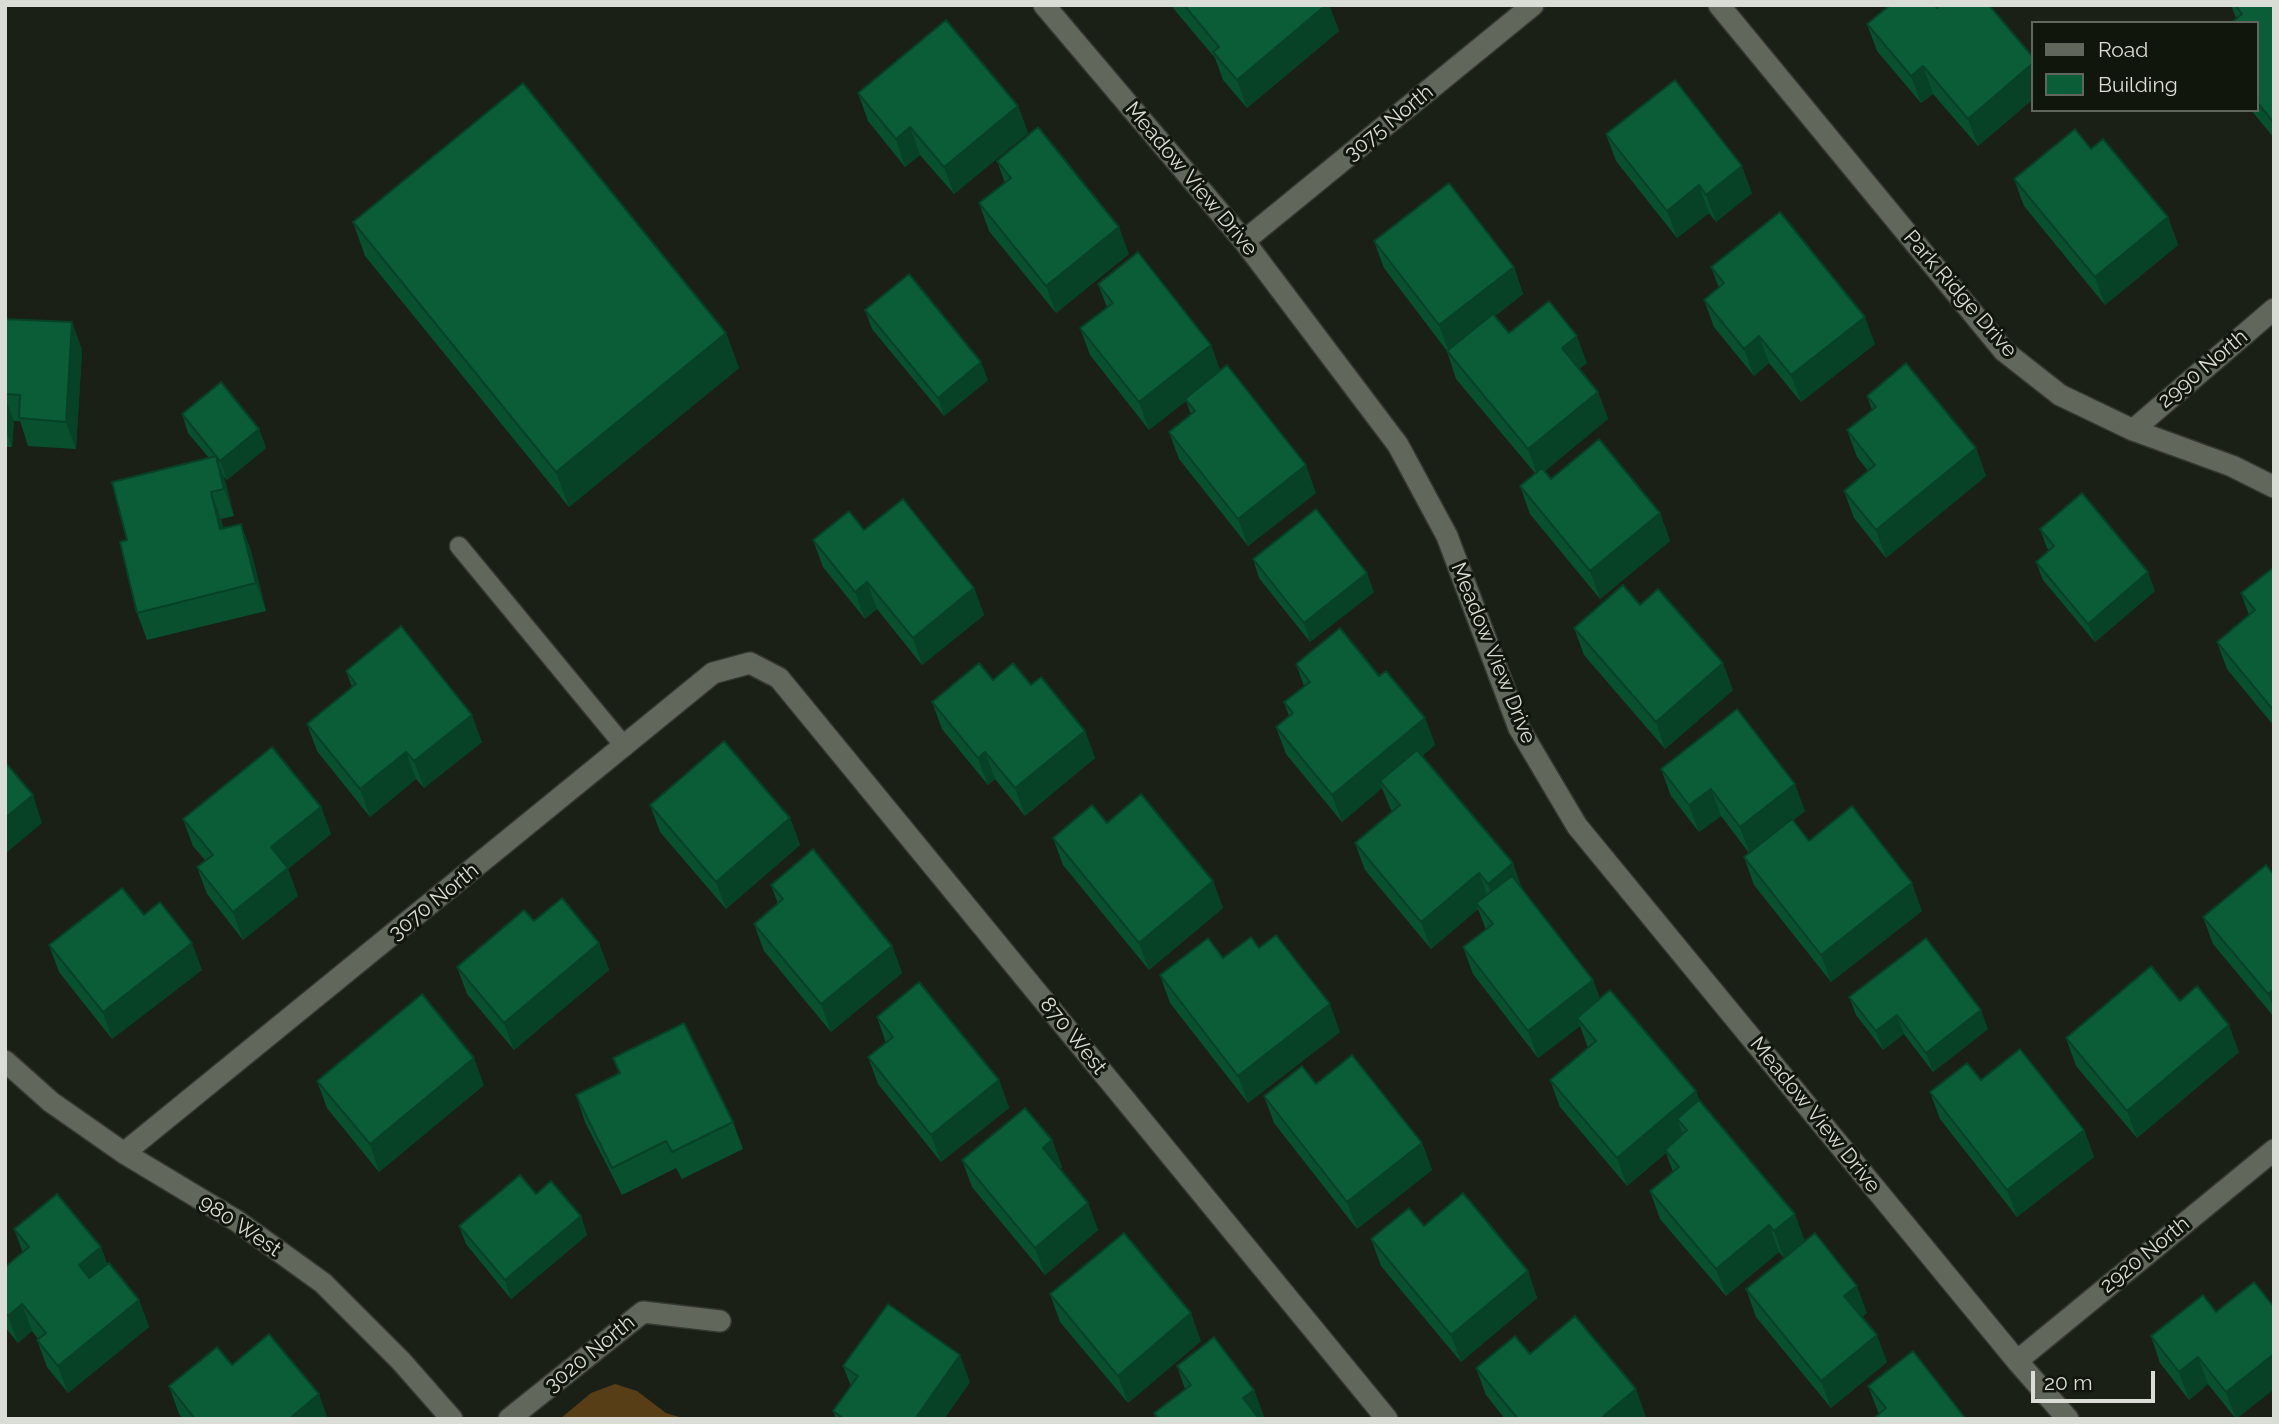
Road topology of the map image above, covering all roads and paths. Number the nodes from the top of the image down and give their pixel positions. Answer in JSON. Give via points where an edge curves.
{"nodes":[{"id":1,"x":1044,"y":5,"type":"edge"},
{"id":2,"x":1533,"y":5,"type":"edge"},
{"id":3,"x":1719,"y":5,"type":"edge"},
{"id":4,"x":1244,"y":241,"type":"junction"},
{"id":5,"x":2274,"y":309,"type":"edge"},
{"id":6,"x":2133,"y":430,"type":"junction"},
{"id":7,"x":2274,"y":487,"type":"edge"},
{"id":8,"x":459,"y":546,"type":"dead end"},
{"id":9,"x":750,"y":663,"type":"joint"},
{"id":10,"x":625,"y":747,"type":"junction"},
{"id":11,"x":5,"y":1061,"type":"edge"},
{"id":12,"x":2274,"y":1150,"type":"edge"},
{"id":13,"x":124,"y":1153,"type":"junction"},
{"id":14,"x":720,"y":1321,"type":"dead end"},
{"id":15,"x":2017,"y":1361,"type":"junction"},
{"id":16,"x":452,"y":1419,"type":"edge"},
{"id":17,"x":509,"y":1419,"type":"edge"},
{"id":18,"x":1387,"y":1419,"type":"edge"},
{"id":19,"x":2068,"y":1419,"type":"edge"}],
"edges":[{"from":1,"to":4,"type":"street","name":"Meadow View Drive"},
{"from":2,"to":4,"type":"street","name":"3075 North"},
{"from":3,"to":6,"type":"street","name":"Park Ridge Drive","via":[[2004,351],[2060,395]]},
{"from":4,"to":15,"type":"street","name":"Meadow View Drive","via":[[1398,446],[1447,536],[1519,728],[1577,826]]},
{"from":5,"to":6,"type":"street","name":"2990 North"},
{"from":6,"to":7,"type":"street","name":"Park Ridge Drive","via":[[2232,466]]},
{"from":8,"to":10,"type":"lane"},
{"from":9,"to":10,"type":"street","name":"3070 North","via":[[713,673]]},
{"from":9,"to":18,"type":"street","name":"870 West","via":[[779,678]]},
{"from":10,"to":13,"type":"street","name":"3070 North"},
{"from":11,"to":13,"type":"street","name":"980 West","via":[[51,1102]]},
{"from":12,"to":15,"type":"street","name":"2920 North"},
{"from":13,"to":16,"type":"street","name":"980 West","via":[[237,1221],[323,1283]]},
{"from":14,"to":17,"type":"street","name":"3020 North","via":[[643,1312]]},
{"from":15,"to":19,"type":"street","name":"Meadow View Drive"}]}
